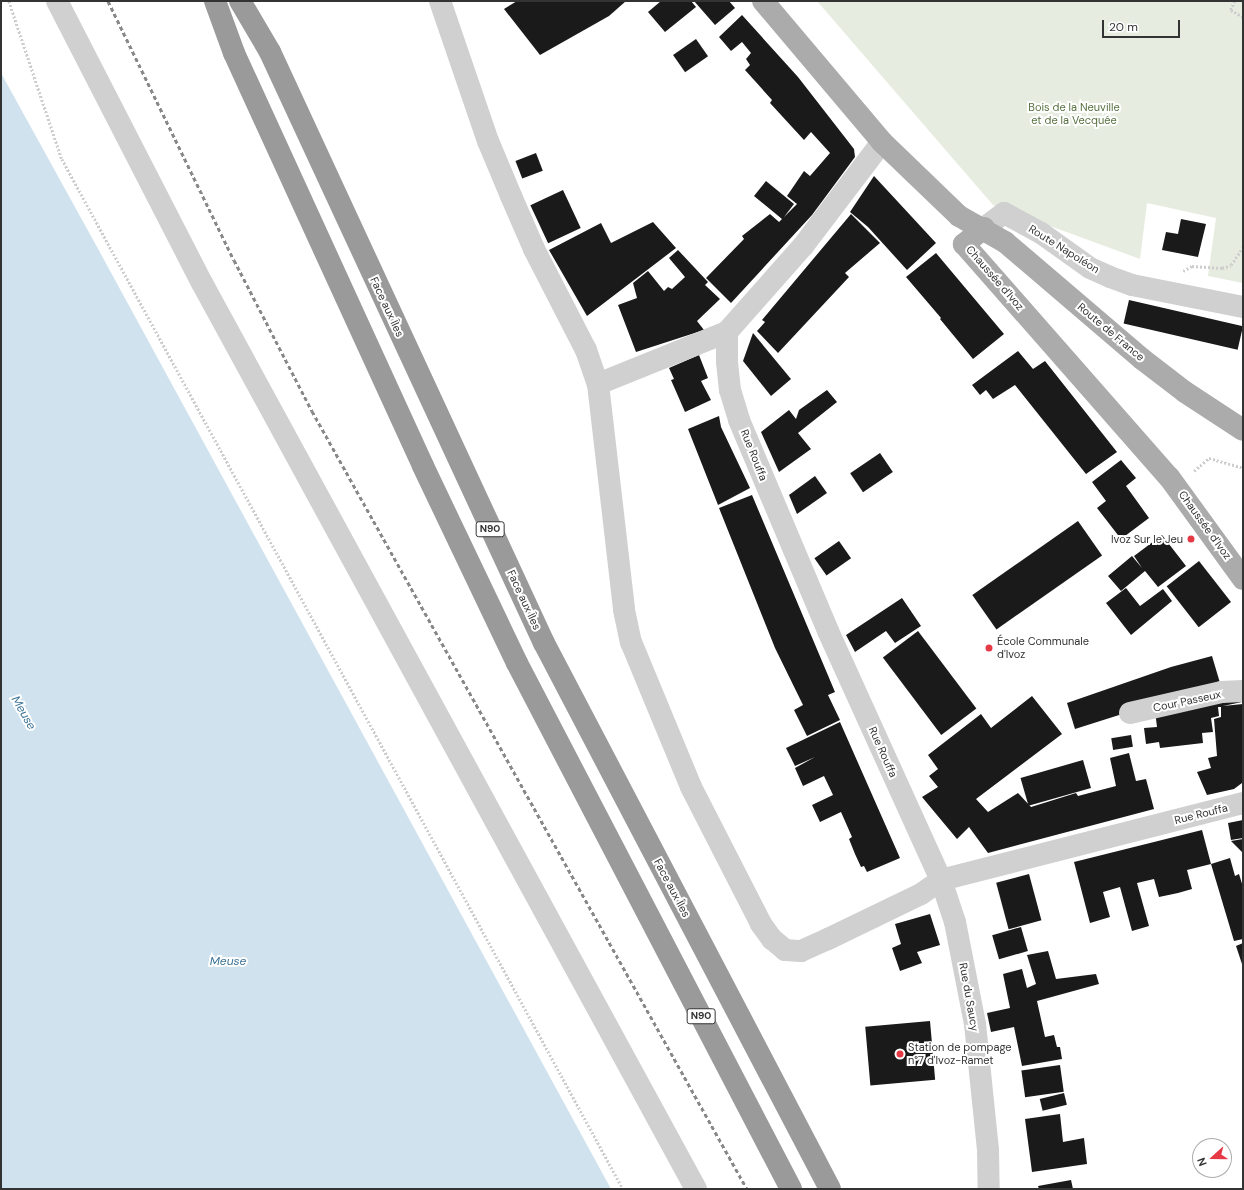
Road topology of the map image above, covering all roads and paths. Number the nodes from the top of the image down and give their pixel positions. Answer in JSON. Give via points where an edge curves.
{"nodes":[{"id":1,"x":9,"y":1,"type":"edge"},
{"id":2,"x":57,"y":1,"type":"edge"},
{"id":3,"x":205,"y":1,"type":"edge"},
{"id":4,"x":216,"y":1,"type":"edge"},
{"id":5,"x":240,"y":1,"type":"edge"},
{"id":6,"x":253,"y":1,"type":"edge"},
{"id":7,"x":440,"y":1,"type":"edge"},
{"id":8,"x":762,"y":1,"type":"edge"},
{"id":9,"x":1235,"y":1,"type":"edge"},
{"id":10,"x":1243,"y":17,"type":"edge"},
{"id":11,"x":270,"y":52,"type":"junction"},
{"id":12,"x":234,"y":53,"type":"junction"},
{"id":13,"x":882,"y":142,"type":"junction"},
{"id":14,"x":984,"y":228,"type":"junction"},
{"id":15,"x":1243,"y":307,"type":"edge"},
{"id":16,"x":726,"y":332,"type":"junction"},
{"id":17,"x":598,"y":384,"type":"junction"},
{"id":18,"x":1243,"y":430,"type":"edge"},
{"id":19,"x":1243,"y":468,"type":"edge"},
{"id":20,"x":1178,"y":487,"type":"junction"},
{"id":21,"x":1243,"y":579,"type":"edge"},
{"id":22,"x":1243,"y":691,"type":"edge"},
{"id":23,"x":1130,"y":713,"type":"dead end"},
{"id":24,"x":1243,"y":803,"type":"edge"},
{"id":25,"x":941,"y":880,"type":"junction"},
{"id":26,"x":623,"y":1189,"type":"edge"},
{"id":27,"x":696,"y":1189,"type":"edge"},
{"id":28,"x":791,"y":1189,"type":"edge"},
{"id":29,"x":830,"y":1189,"type":"edge"},
{"id":30,"x":989,"y":1189,"type":"edge"}],
"edges":[{"from":1,"to":26,"type":"path","via":[[62,159]]},
{"from":2,"to":27,"type":"street","via":[[202,283]]},
{"from":3,"to":12,"type":"highway"},
{"from":4,"to":12,"type":"highway","number":"N90"},
{"from":5,"to":11,"type":"highway","name":"Face aux Îles","number":"N90"},
{"from":6,"to":11,"type":"highway"},
{"from":7,"to":17,"type":"street","via":[[488,141],[534,249],[586,350]]},
{"from":8,"to":13,"type":"main road"},
{"from":9,"to":10,"type":"path","via":[[1231,10]]},
{"from":11,"to":29,"type":"highway","name":"Face aux Îles","number":"N90","via":[[544,643]]},
{"from":12,"to":28,"type":"highway","number":"N90","via":[[423,466],[517,663]]},
{"from":13,"to":14,"type":"main road","via":[[959,216]]},
{"from":13,"to":16,"type":"street","via":[[803,246]]},
{"from":14,"to":15,"type":"street","name":"Route Napoléon","via":[[1004,213],[1041,233],[1090,268],[1132,286]]},
{"from":14,"to":18,"type":"main road","name":"Route de France","via":[[1005,242],[1173,383]]},
{"from":14,"to":20,"type":"main road","name":"Chaussée d'Ivoz","via":[[964,244]]},
{"from":16,"to":17,"type":"street"},
{"from":16,"to":25,"type":"street","name":"Rue Rouffa","via":[[730,390],[739,420],[828,631]]},
{"from":17,"to":25,"type":"street","via":[[624,610],[631,642],[691,787],[761,924],[772,939],[785,950],[801,951],[921,894]]},
{"from":19,"to":20,"type":"path","via":[[1209,458]]},
{"from":20,"to":21,"type":"main road","name":"Chaussée d'Ivoz"},
{"from":22,"to":23,"type":"street","name":"Cour Passeux","via":[[1222,692]]},
{"from":24,"to":25,"type":"street","name":"Rue Rouffa"},
{"from":25,"to":30,"type":"street","name":"Rue du Saucy","via":[[955,922],[975,1024],[988,1150]]}]}
